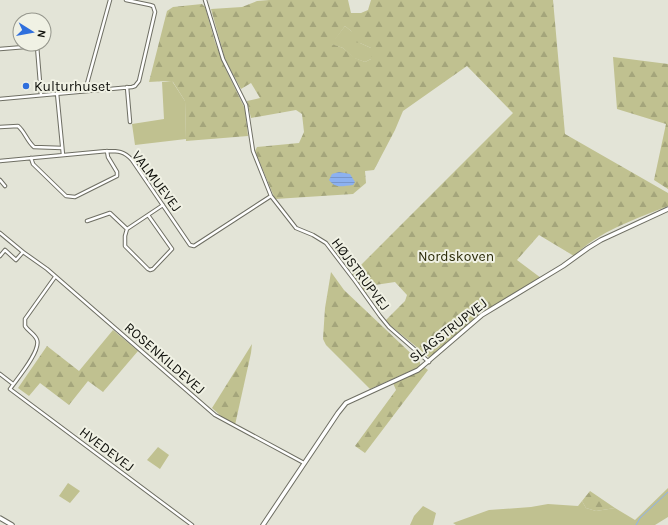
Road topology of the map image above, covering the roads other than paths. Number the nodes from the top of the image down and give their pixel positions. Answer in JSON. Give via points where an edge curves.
{"nodes":[{"id":1,"x":110,"y":0,"type":"edge"},
{"id":2,"x":126,"y":0,"type":"edge"},
{"id":3,"x":205,"y":0,"type":"edge"},
{"id":4,"x":0,"y":49,"type":"edge"},
{"id":5,"x":127,"y":87,"type":"junction"},
{"id":6,"x":85,"y":91,"type":"junction"},
{"id":7,"x":57,"y":93,"type":"junction"},
{"id":8,"x":41,"y":95,"type":"junction"},
{"id":9,"x":0,"y":99,"type":"edge"},
{"id":10,"x":130,"y":122,"type":"dead end"},
{"id":11,"x":0,"y":127,"type":"edge"},
{"id":12,"x":62,"y":148,"type":"junction"},
{"id":13,"x":107,"y":151,"type":"junction"},
{"id":14,"x":63,"y":155,"type":"junction"},
{"id":15,"x":31,"y":158,"type":"junction"},
{"id":16,"x":0,"y":161,"type":"edge"},
{"id":17,"x":0,"y":180,"type":"edge"},
{"id":18,"x":5,"y":186,"type":"dead end"},
{"id":19,"x":271,"y":196,"type":"junction"},
{"id":20,"x":163,"y":205,"type":"junction"},
{"id":21,"x":668,"y":209,"type":"edge"},
{"id":22,"x":148,"y":216,"type":"junction"},
{"id":23,"x":87,"y":221,"type":"dead end"},
{"id":24,"x":127,"y":229,"type":"junction"},
{"id":25,"x":0,"y":233,"type":"edge"},
{"id":26,"x":23,"y":252,"type":"junction"},
{"id":27,"x":0,"y":256,"type":"edge"},
{"id":28,"x":55,"y":277,"type":"junction"},
{"id":29,"x":429,"y":362,"type":"junction"},
{"id":30,"x":0,"y":374,"type":"edge"},
{"id":31,"x":13,"y":384,"type":"junction"},
{"id":32,"x":304,"y":463,"type":"junction"},
{"id":33,"x":0,"y":518,"type":"edge"},
{"id":34,"x":12,"y":525,"type":"edge"},
{"id":35,"x":192,"y":525,"type":"edge"},
{"id":36,"x":263,"y":525,"type":"edge"}],
"edges":[{"from":1,"to":6,"type":"street"},
{"from":2,"to":5,"type":"street","via":[[150,5],[156,12],[139,82],[135,86]]},
{"from":3,"to":19,"type":"street","name":"HØJSTRUPVEJ","via":[[223,59],[246,106],[253,151]]},
{"from":4,"to":8,"type":"street","via":[[37,46]]},
{"from":5,"to":6,"type":"street"},
{"from":5,"to":10,"type":"street"},
{"from":6,"to":7,"type":"street"},
{"from":7,"to":8,"type":"street"},
{"from":7,"to":12,"type":"street"},
{"from":8,"to":9,"type":"street"},
{"from":11,"to":12,"type":"street","via":[[18,126],[34,147]]},
{"from":12,"to":14,"type":"street"},
{"from":13,"to":14,"type":"street","name":"VALMUEVEJ"},
{"from":13,"to":15,"type":"street","via":[[108,158],[117,172],[116,176],[70,198],[33,164]]},
{"from":13,"to":20,"type":"street","name":"VALMUEVEJ","via":[[123,152],[128,155]]},
{"from":14,"to":15,"type":"street","name":"VALMUEVEJ"},
{"from":15,"to":16,"type":"street","name":"VALMUEVEJ"},
{"from":17,"to":18,"type":"street"},
{"from":19,"to":20,"type":"street","name":"VALMUEVEJ","via":[[194,246],[190,245]]},
{"from":19,"to":29,"type":"street","name":"HØJSTRUPVEJ","via":[[296,228],[326,243],[380,316],[394,332]]},
{"from":20,"to":22,"type":"street"},
{"from":21,"to":29,"type":"street","name":"SLAGSTRUPVEJ","via":[[601,240],[564,266],[482,315]]},
{"from":22,"to":24,"type":"street"},
{"from":22,"to":24,"type":"street","via":[[172,249],[153,269],[148,269],[125,246]]},
{"from":23,"to":24,"type":"street","via":[[110,213]]},
{"from":25,"to":26,"type":"street","name":"ROSENKILDEVEJ"},
{"from":26,"to":27,"type":"street","via":[[16,260],[5,250]]},
{"from":26,"to":28,"type":"street","name":"ROSENKILDEVEJ"},
{"from":28,"to":31,"type":"street","via":[[25,319],[25,326],[35,337],[38,347]]},
{"from":28,"to":32,"type":"street","name":"ROSENKILDEVEJ","via":[[215,415]]},
{"from":29,"to":32,"type":"street","name":"SLAGSTRUPVEJ","via":[[418,370],[346,403]]},
{"from":30,"to":31,"type":"street"},
{"from":31,"to":35,"type":"street","name":"HVEDEVEJ","via":[[10,389]]},
{"from":32,"to":36,"type":"street","name":"SLAGSTRUPVEJ"},
{"from":33,"to":34,"type":"street"}]}
